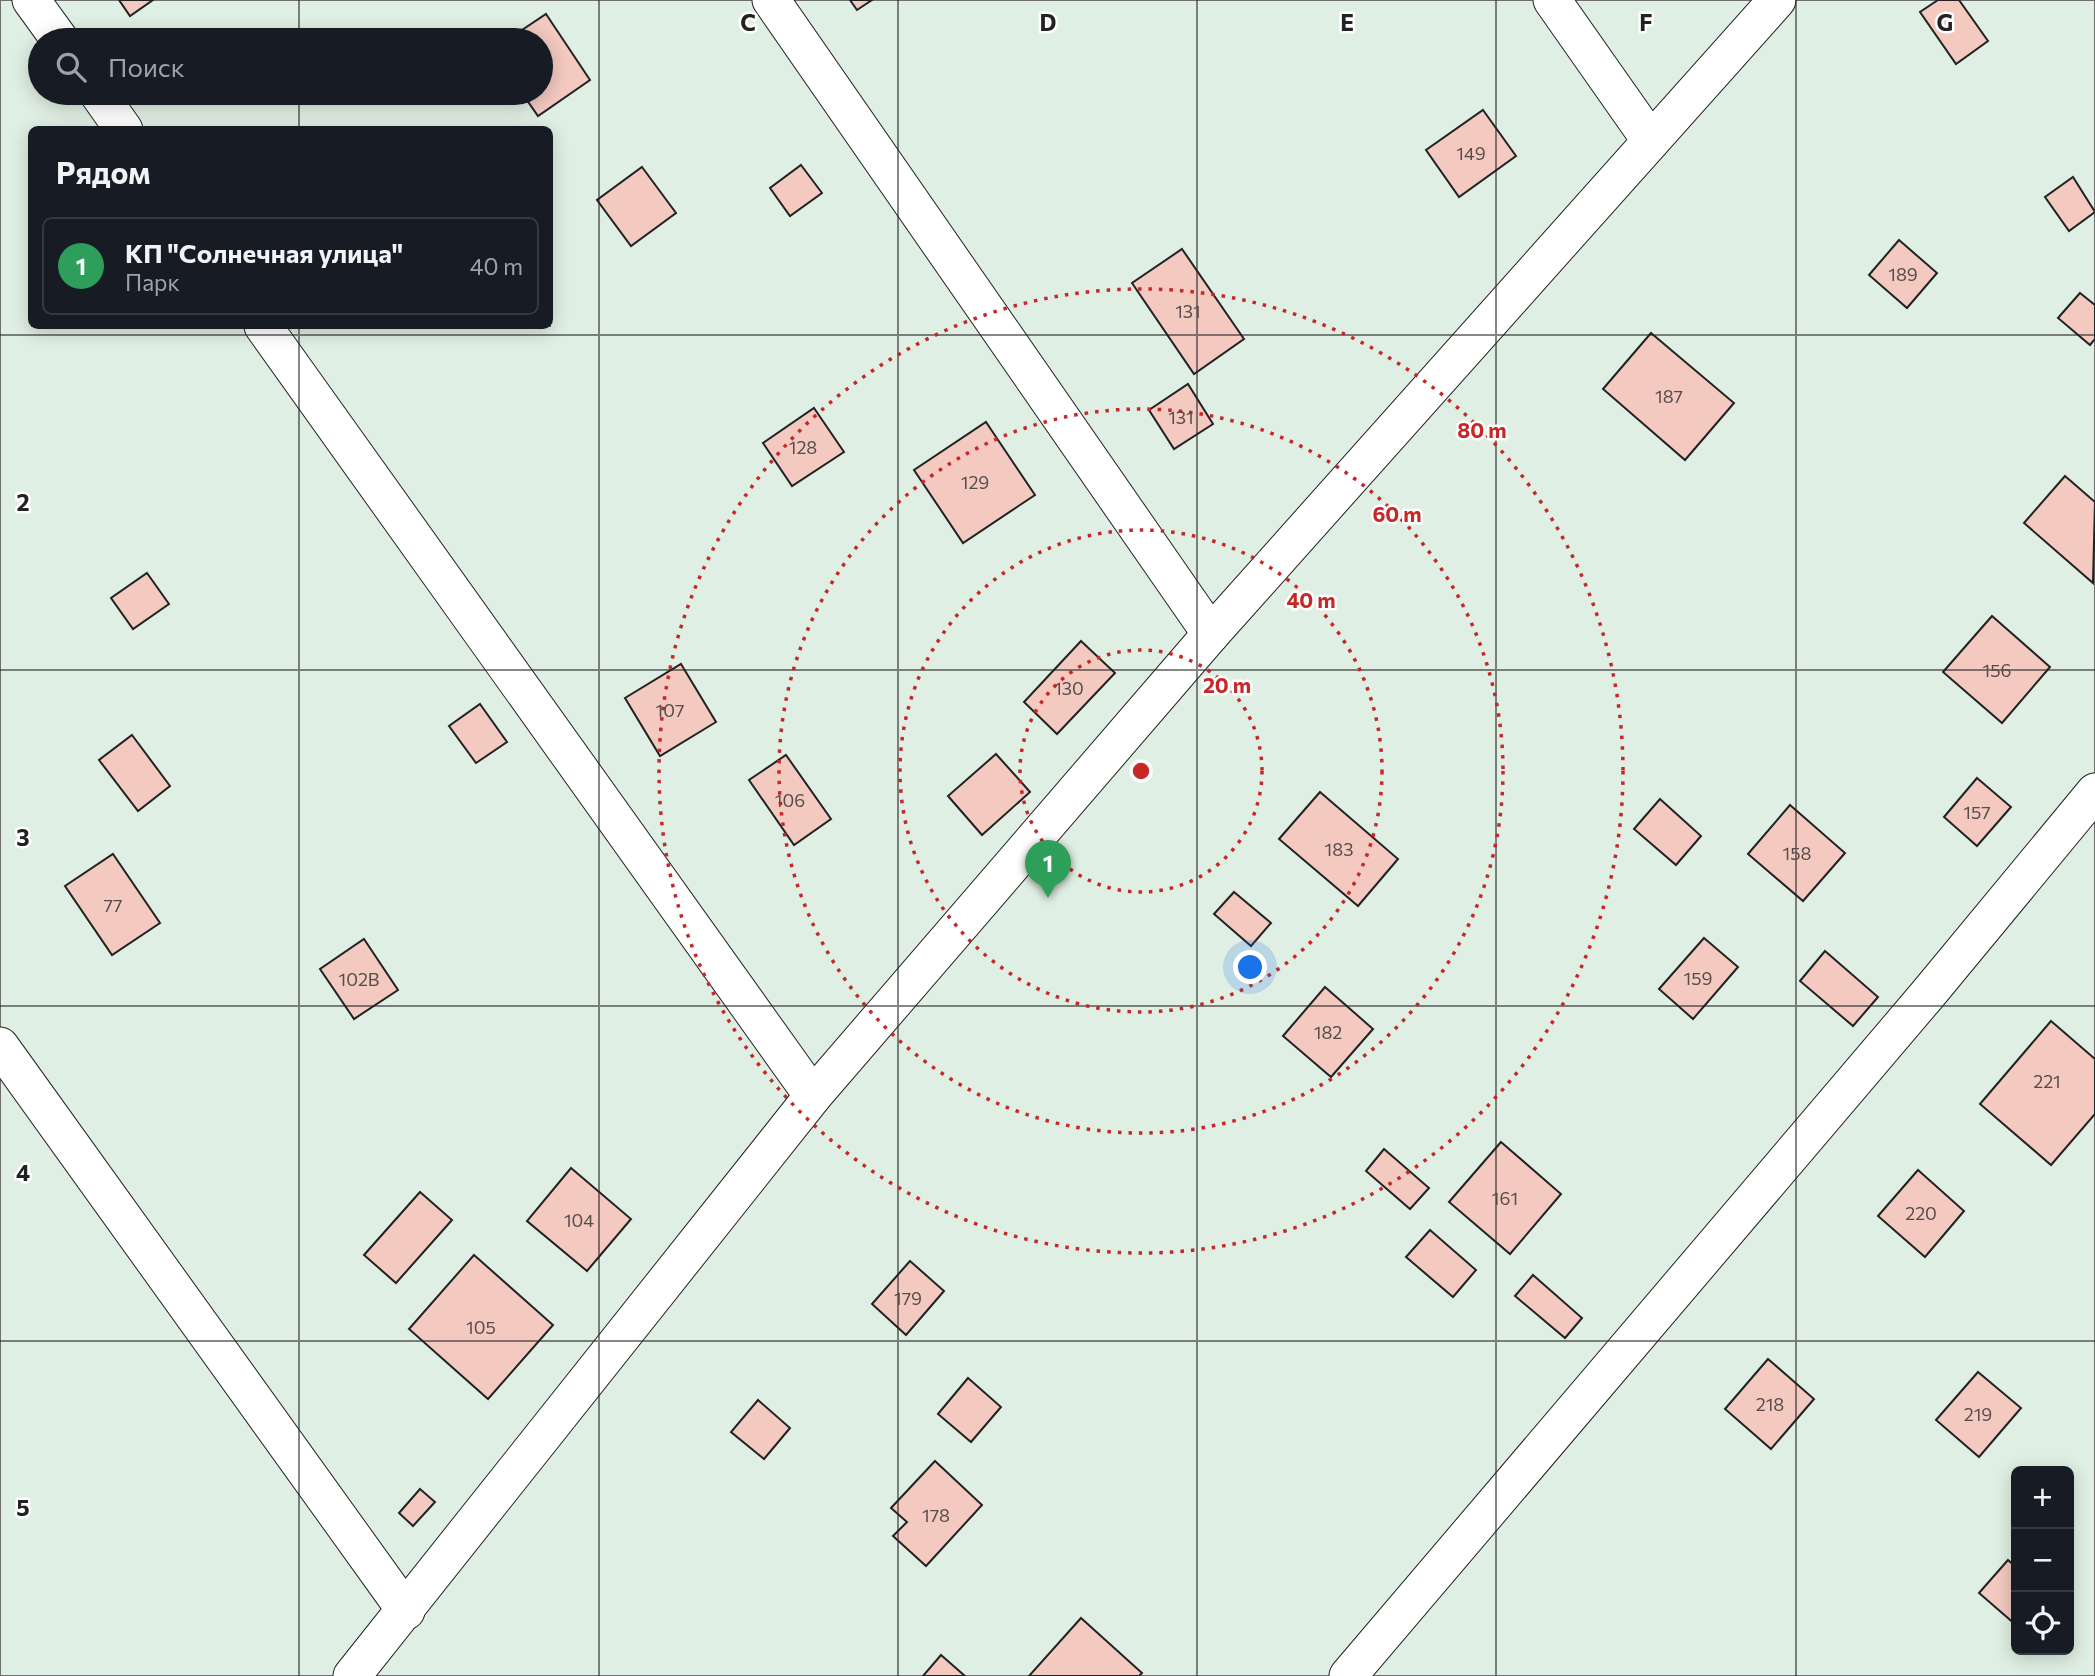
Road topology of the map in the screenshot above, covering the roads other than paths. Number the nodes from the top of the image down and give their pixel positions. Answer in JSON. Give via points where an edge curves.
{"nodes":[{"id":1,"x":32,"y":0,"type":"edge"},
{"id":2,"x":771,"y":0,"type":"edge"},
{"id":3,"x":1552,"y":0,"type":"edge"},
{"id":4,"x":1777,"y":0,"type":"edge"},
{"id":5,"x":52,"y":28,"type":"edge"},
{"id":6,"x":106,"y":105,"type":"edge"},
{"id":7,"x":121,"y":126,"type":"edge"},
{"id":8,"x":1651,"y":141,"type":"junction"},
{"id":9,"x":266,"y":329,"type":"edge"},
{"id":10,"x":1211,"y":634,"type":"junction"},
{"id":11,"x":2095,"y":792,"type":"edge"},
{"id":12,"x":0,"y":1046,"type":"edge"},
{"id":13,"x":813,"y":1096,"type":"junction"},
{"id":14,"x":406,"y":1611,"type":"junction"},
{"id":15,"x":352,"y":1676,"type":"edge"},
{"id":16,"x":1348,"y":1676,"type":"edge"}],
"edges":[{"from":1,"to":5,"type":"street"},
{"from":2,"to":10,"type":"street"},
{"from":3,"to":8,"type":"street"},
{"from":4,"to":8,"type":"street"},
{"from":6,"to":7,"type":"street"},
{"from":8,"to":10,"type":"street"},
{"from":9,"to":13,"type":"street"},
{"from":10,"to":13,"type":"street"},
{"from":11,"to":16,"type":"street"},
{"from":12,"to":14,"type":"street"},
{"from":13,"to":14,"type":"street"},
{"from":14,"to":15,"type":"street"}]}
